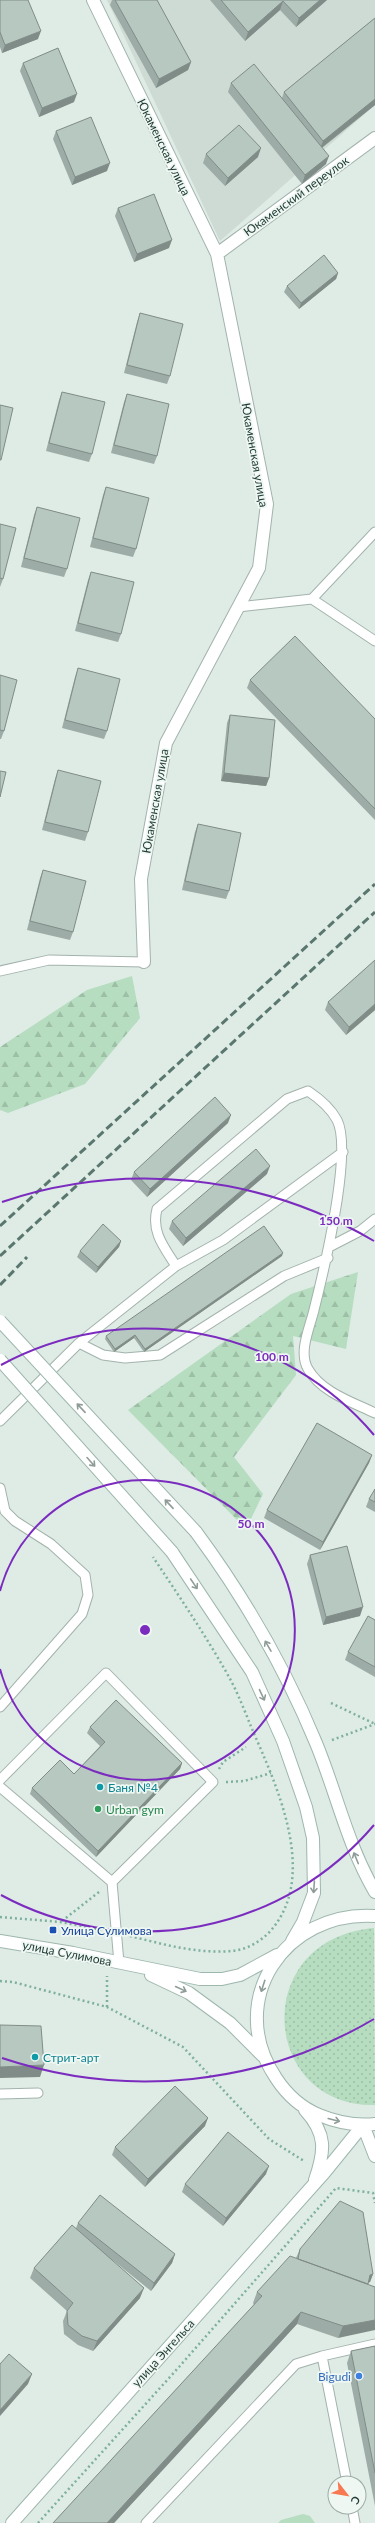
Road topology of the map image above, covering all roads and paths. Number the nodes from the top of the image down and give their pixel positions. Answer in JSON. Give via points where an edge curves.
{"nodes":[{"id":1,"x":93,"y":0,"type":"edge"},
{"id":2,"x":375,"y":138,"type":"edge"},
{"id":3,"x":217,"y":254,"type":"junction"},
{"id":4,"x":375,"y":532,"type":"edge"},
{"id":5,"x":312,"y":599,"type":"junction"},
{"id":6,"x":238,"y":607,"type":"junction"},
{"id":7,"x":375,"y":641,"type":"edge"},
{"id":8,"x":144,"y":962,"type":"joint"},
{"id":9,"x":0,"y":971,"type":"edge"},
{"id":10,"x":343,"y":1152,"type":"junction"},
{"id":11,"x":375,"y":1219,"type":"edge"},
{"id":12,"x":329,"y":1247,"type":"junction"},
{"id":13,"x":328,"y":1258,"type":"junction"},
{"id":14,"x":176,"y":1266,"type":"junction"},
{"id":15,"x":0,"y":1321,"type":"edge"},
{"id":16,"x":79,"y":1343,"type":"junction"},
{"id":17,"x":0,"y":1360,"type":"edge"},
{"id":18,"x":375,"y":1413,"type":"edge"},
{"id":19,"x":0,"y":1421,"type":"edge"},
{"id":20,"x":0,"y":1488,"type":"edge"},
{"id":21,"x":331,"y":1703,"type":"dead end"},
{"id":22,"x":0,"y":1706,"type":"edge"},
{"id":23,"x":375,"y":1724,"type":"edge"},
{"id":24,"x":325,"y":1743,"type":"dead end"},
{"id":25,"x":246,"y":1747,"type":"dead end"},
{"id":26,"x":271,"y":1773,"type":"dead end"},
{"id":27,"x":0,"y":1780,"type":"edge"},
{"id":28,"x":244,"y":1781,"type":"dead end"},
{"id":29,"x":213,"y":1782,"type":"junction"},
{"id":30,"x":0,"y":1787,"type":"edge"},
{"id":31,"x":112,"y":1882,"type":"junction"},
{"id":32,"x":375,"y":1892,"type":"edge"},
{"id":33,"x":375,"y":1916,"type":"edge"},
{"id":34,"x":61,"y":1922,"type":"dead end"},
{"id":35,"x":0,"y":1941,"type":"edge"},
{"id":36,"x":292,"y":1942,"type":"junction"},
{"id":37,"x":281,"y":1952,"type":"junction"},
{"id":38,"x":118,"y":1963,"type":"junction"},
{"id":39,"x":133,"y":1967,"type":"junction"},
{"id":40,"x":0,"y":1981,"type":"edge"},
{"id":41,"x":263,"y":2056,"type":"junction"},
{"id":42,"x":38,"y":2093,"type":"dead end"},
{"id":43,"x":0,"y":2094,"type":"edge"},
{"id":44,"x":302,"y":2106,"type":"junction"},
{"id":45,"x":375,"y":2124,"type":"edge"},
{"id":46,"x":363,"y":2125,"type":"junction"},
{"id":47,"x":375,"y":2156,"type":"edge"},
{"id":48,"x":321,"y":2171,"type":"junction"},
{"id":49,"x":336,"y":2188,"type":"junction"},
{"id":50,"x":375,"y":2203,"type":"edge"},
{"id":51,"x":375,"y":2344,"type":"edge"},
{"id":52,"x":322,"y":2356,"type":"junction"},
{"id":53,"x":345,"y":2475,"type":"edge"},
{"id":54,"x":12,"y":2523,"type":"edge"},
{"id":55,"x":38,"y":2523,"type":"edge"},
{"id":56,"x":146,"y":2523,"type":"edge"}],
"edges":[{"from":1,"to":3,"type":"main road","name":"Юкаменская улица"},
{"from":2,"to":3,"type":"main road","name":"Юкаменский переулок"},
{"from":3,"to":6,"type":"main road","name":"Юкаменская улица","via":[[267,504],[259,568]]},
{"from":4,"to":5,"type":"lane"},
{"from":5,"to":6,"type":"lane"},
{"from":5,"to":7,"type":"lane"},
{"from":6,"to":8,"type":"main road","name":"Юкаменская улица","via":[[166,743],[141,879]]},
{"from":8,"to":9,"type":"lane","via":[[49,960]]},
{"from":10,"to":12,"type":"lane"},
{"from":10,"to":14,"type":"lane","via":[[223,1240]]},
{"from":10,"to":14,"type":"lane","via":[[338,1121],[324,1102],[308,1091],[287,1099],[157,1208],[153,1222],[161,1243]]},
{"from":11,"to":12,"type":"lane","via":[[360,1231]]},
{"from":12,"to":13,"type":"lane"},
{"from":13,"to":16,"type":"lane","via":[[284,1276],[160,1355],[125,1358],[103,1355]]},
{"from":13,"to":18,"type":"lane","via":[[304,1352],[307,1368],[321,1386]]},
{"from":14,"to":16,"type":"lane"},
{"from":32,"to":15,"type":"main road","one_way":true,"bridge":true,"via":[[359,1866],[316,1744],[280,1667],[241,1599],[196,1532]]},
{"from":16,"to":19,"type":"lane"},
{"from":17,"to":36,"type":"main road","one_way":true,"bridge":true,"via":[[172,1552],[252,1672],[283,1741],[306,1807],[313,1838],[314,1893],[306,1917]]},
{"from":20,"to":22,"type":"lane","via":[[5,1511],[15,1521],[51,1544],[85,1575],[88,1595],[82,1614]]},
{"from":21,"to":23,"type":"path"},
{"from":23,"to":24,"type":"path"},
{"from":25,"to":29,"type":"path","via":[[223,1762]]},
{"from":26,"to":28,"type":"path"},
{"from":27,"to":29,"type":"lane","via":[[106,1673]]},
{"from":29,"to":31,"type":"lane"},
{"from":30,"to":31,"type":"lane"},
{"from":31,"to":34,"type":"path"},
{"from":31,"to":38,"type":"lane"},
{"from":33,"to":36,"type":"main road","via":[[358,1915],[333,1919],[312,1927]]},
{"from":35,"to":38,"type":"main road","name":"улица Сулимова"},
{"from":36,"to":37,"type":"main road"},
{"from":37,"to":39,"type":"main road","name":"улица Сулимова","via":[[240,1975],[222,1979],[200,1979]]},
{"from":37,"to":41,"type":"main road","one_way":true,"via":[[268,1973],[258,2003],[257,2035]]},
{"from":38,"to":39,"type":"main road","name":"улица Сулимова"},
{"from":39,"to":41,"type":"main road","name":"улица Сулимова","one_way":true,"via":[[189,1993],[230,2023]]},
{"from":40,"to":48,"type":"path","via":[[13,1982],[107,2007],[183,2047],[269,2139]]},
{"from":41,"to":44,"type":"main road","via":[[285,2092]]},
{"from":42,"to":43,"type":"lane"},
{"from":44,"to":46,"type":"main road","one_way":true,"via":[[333,2121]]},
{"from":44,"to":48,"type":"main road","via":[[322,2136]]},
{"from":45,"to":46,"type":"main road"},
{"from":46,"to":47,"type":"main road"},
{"from":46,"to":48,"type":"main road","name":"улица Энгельса"},
{"from":48,"to":49,"type":"path"},
{"from":48,"to":54,"type":"main road","name":"улица Энгельса","via":[[314,2183]]},
{"from":49,"to":50,"type":"path","via":[[372,2193]]},
{"from":49,"to":55,"type":"path","via":[[179,2368]]},
{"from":51,"to":52,"type":"lane"},
{"from":52,"to":53,"type":"lane"},
{"from":52,"to":56,"type":"lane","via":[[296,2364]]}]}
